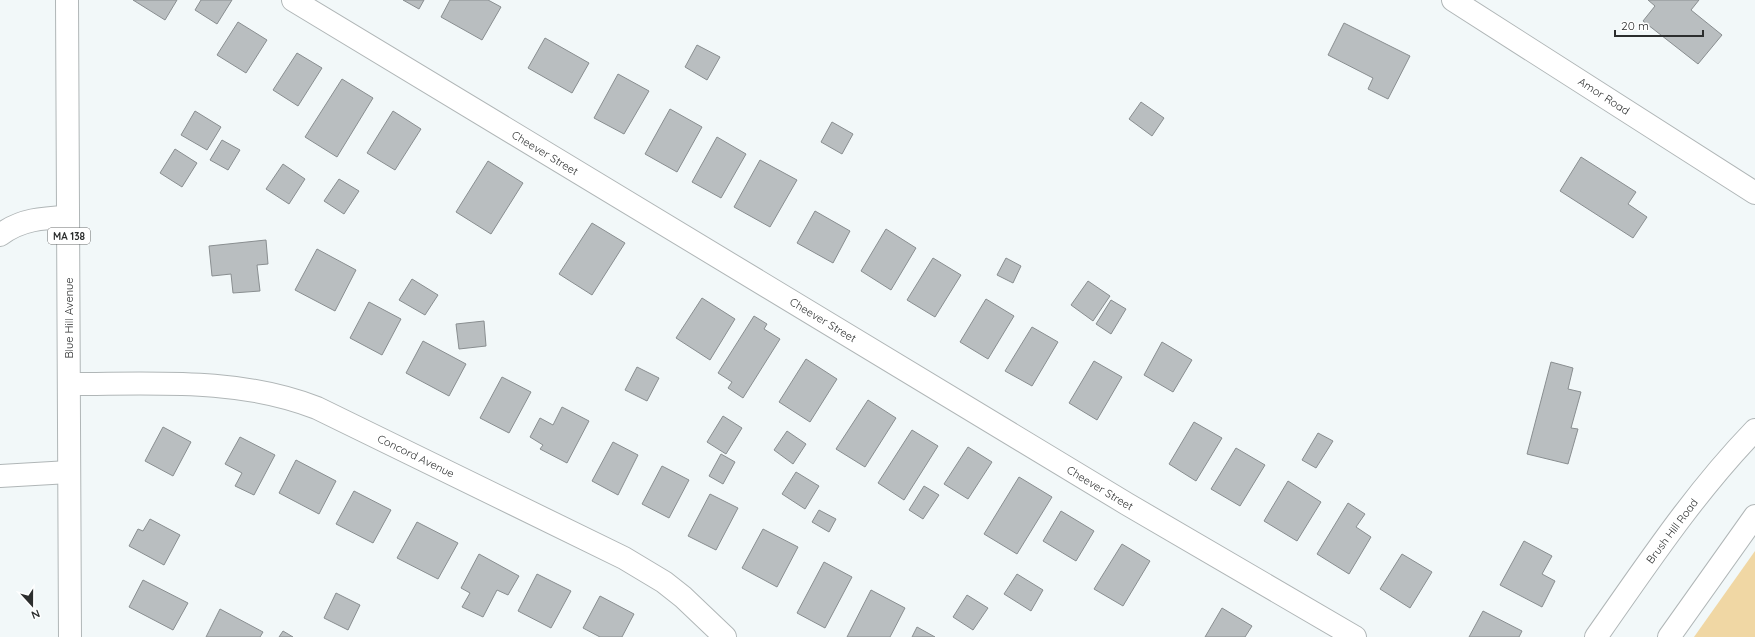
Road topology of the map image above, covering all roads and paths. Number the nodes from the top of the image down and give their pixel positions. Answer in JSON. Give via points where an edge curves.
{"nodes":[{"id":1,"x":67,"y":0,"type":"edge"},
{"id":2,"x":292,"y":0,"type":"edge"},
{"id":3,"x":1453,"y":0,"type":"edge"},
{"id":4,"x":1755,"y":193,"type":"edge"},
{"id":5,"x":68,"y":217,"type":"junction"},
{"id":6,"x":0,"y":235,"type":"edge"},
{"id":7,"x":69,"y":384,"type":"junction"},
{"id":8,"x":1755,"y":430,"type":"edge"},
{"id":9,"x":69,"y":472,"type":"junction"},
{"id":10,"x":0,"y":476,"type":"edge"},
{"id":11,"x":1755,"y":516,"type":"edge"},
{"id":12,"x":70,"y":637,"type":"edge"},
{"id":13,"x":725,"y":637,"type":"edge"},
{"id":14,"x":1355,"y":637,"type":"edge"},
{"id":15,"x":1596,"y":637,"type":"edge"},
{"id":16,"x":1668,"y":637,"type":"edge"}],
"edges":[{"from":1,"to":5,"type":"main road","name":"Blue Hill Avenue","number":"MA 138"},
{"from":2,"to":14,"type":"main road","name":"Cheever Street","via":[[1120,500]]},
{"from":3,"to":4,"type":"main road","name":"Amor Road"},
{"from":5,"to":6,"type":"main road","via":[[30,220],[17,224]]},
{"from":5,"to":7,"type":"main road","name":"Blue Hill Avenue","number":"MA 138"},
{"from":7,"to":9,"type":"main road","name":"Blue Hill Avenue","number":"MA 138"},
{"from":7,"to":13,"type":"main road","name":"Concord Avenue","via":[[220,385],[253,390],[317,408],[624,558],[664,582]]},
{"from":8,"to":15,"type":"main road","name":"Brush Hill Road","via":[[1713,476],[1678,520]]},
{"from":9,"to":10,"type":"main road"},
{"from":9,"to":12,"type":"main road","name":"Blue Hill Avenue","number":"MA 138"},
{"from":11,"to":16,"type":"main road"}]}
